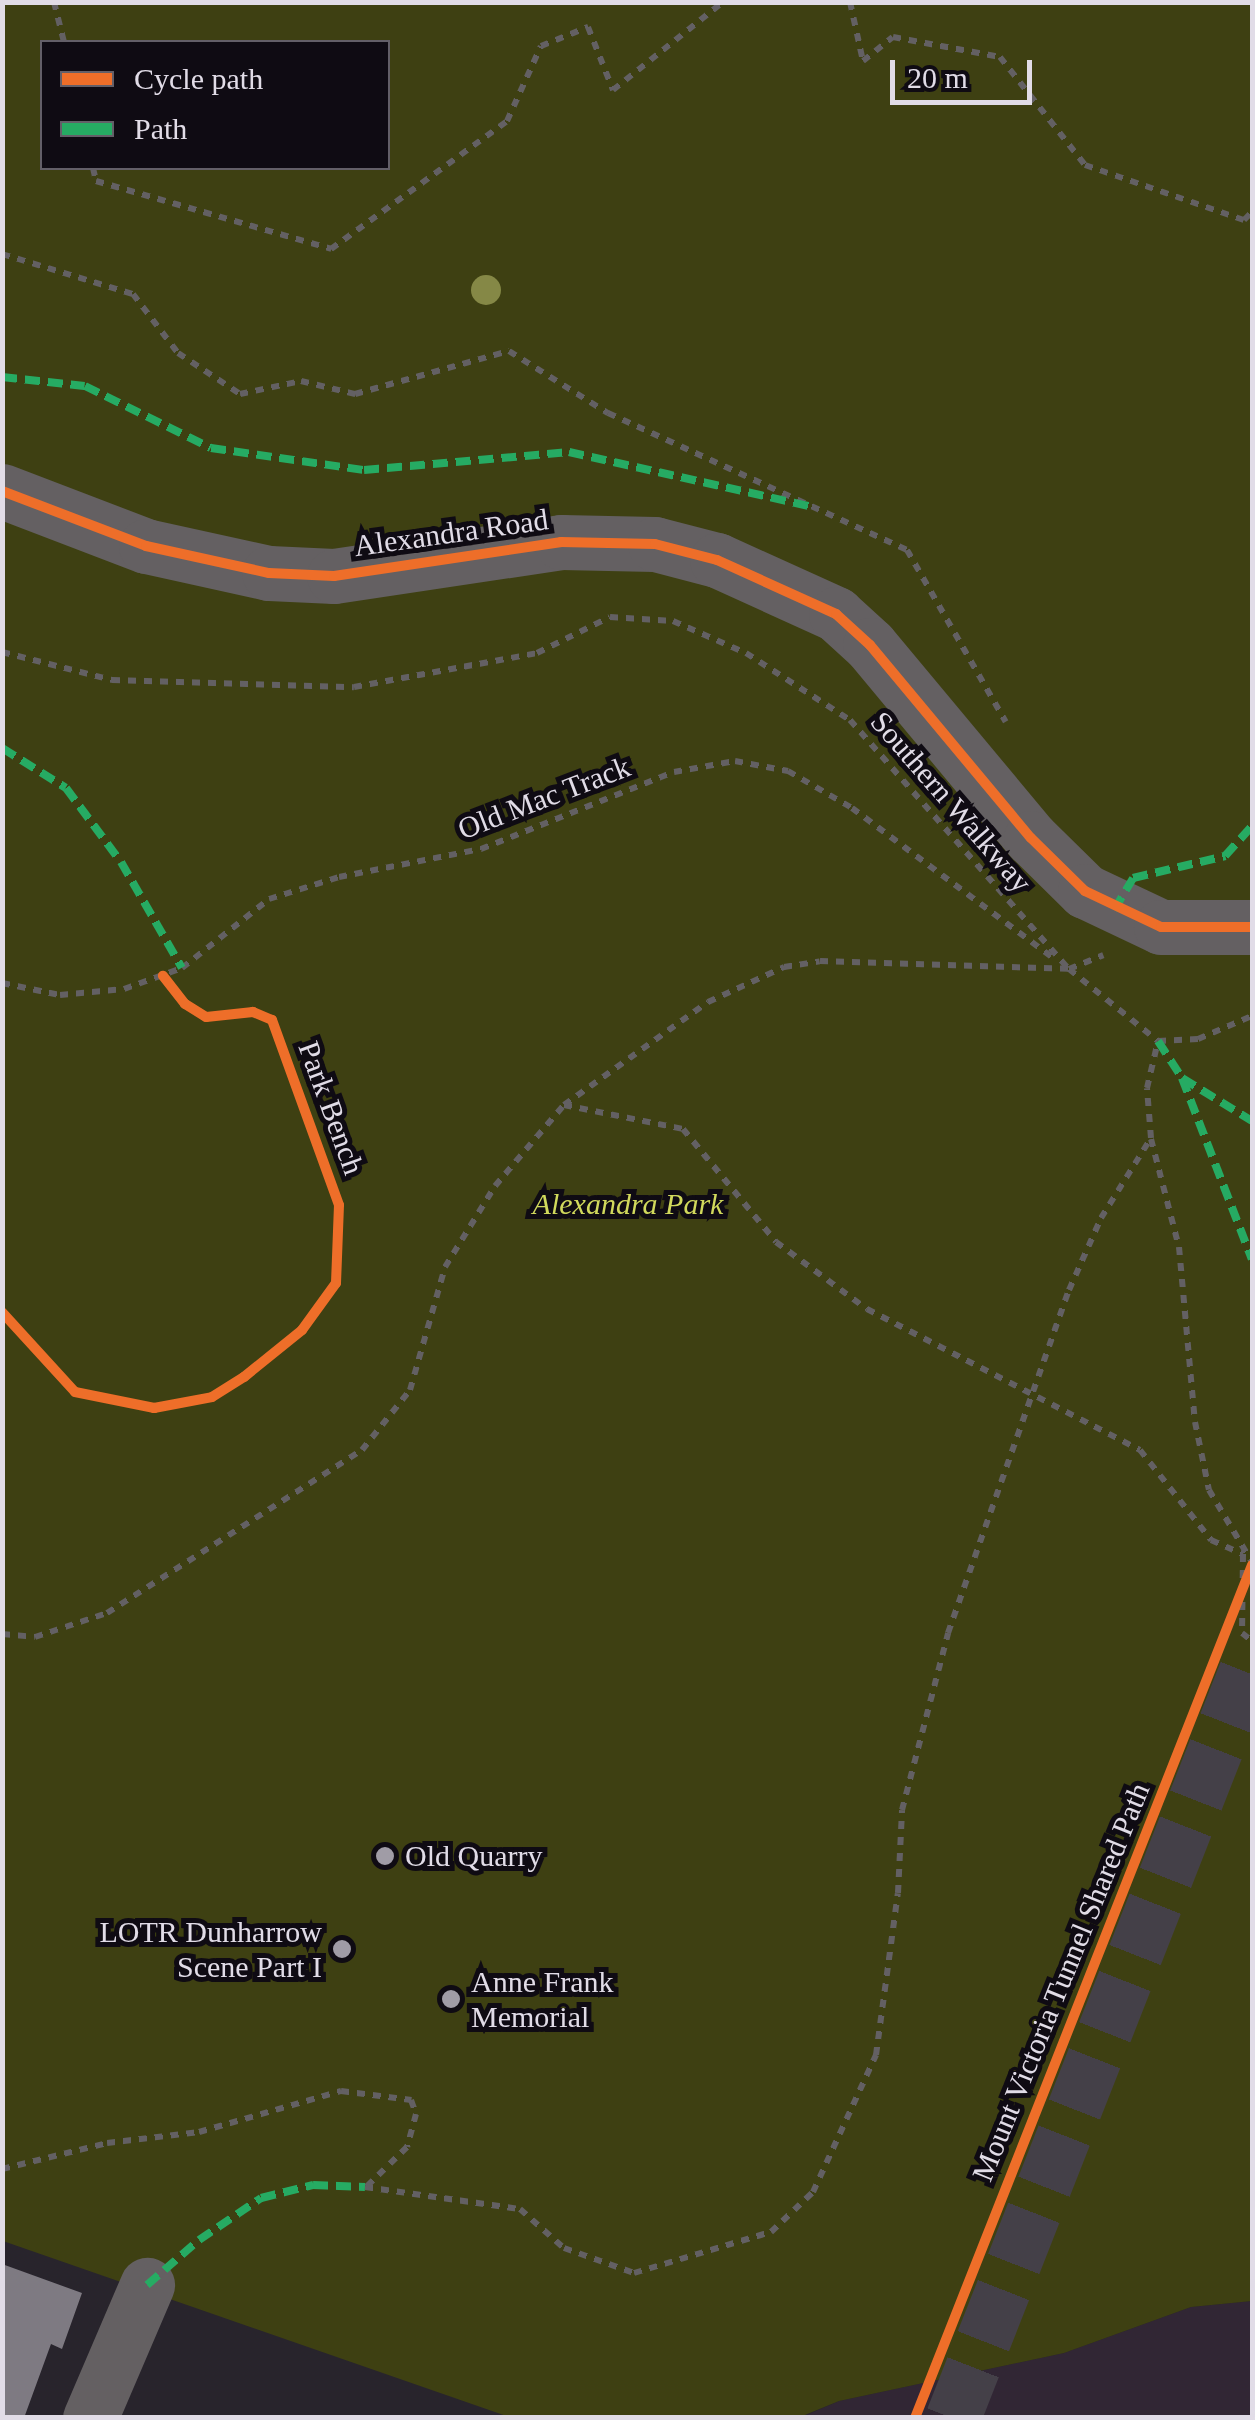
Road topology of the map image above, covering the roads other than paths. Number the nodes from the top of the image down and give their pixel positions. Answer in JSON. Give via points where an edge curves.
{"nodes":[{"id":1,"x":2,"y":491,"type":"edge"},
{"id":2,"x":1252,"y":927,"type":"edge"},
{"id":3,"x":148,"y":2285,"type":"dead end"},
{"id":4,"x":90,"y":2418,"type":"edge"}],
"edges":[{"from":1,"to":2,"type":"street","name":"Alexandra Road","via":[[146,546],[269,573],[334,576],[561,542],[655,544],[717,560],[836,614],[870,645],[1031,838],[1114,910],[1161,927]]},
{"from":3,"to":4,"type":"street"}]}
